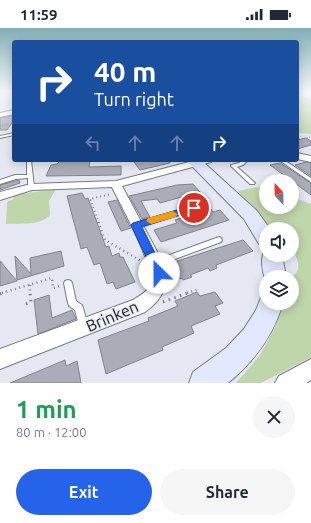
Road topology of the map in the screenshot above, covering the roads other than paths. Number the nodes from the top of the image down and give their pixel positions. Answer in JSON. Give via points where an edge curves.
{"nodes":[{"id":1,"x":12,"y":112,"type":"edge"},
{"id":2,"x":0,"y":115,"type":"edge"},
{"id":3,"x":12,"y":134,"type":"edge"},
{"id":4,"x":0,"y":137,"type":"edge"},
{"id":5,"x":30,"y":162,"type":"edge"},
{"id":6,"x":196,"y":162,"type":"edge"},
{"id":7,"x":200,"y":162,"type":"edge"},
{"id":8,"x":244,"y":162,"type":"edge"},
{"id":9,"x":284,"y":162,"type":"edge"},
{"id":10,"x":30,"y":176,"type":"junction"},
{"id":11,"x":311,"y":180,"type":"edge"},
{"id":12,"x":0,"y":182,"type":"edge"},
{"id":13,"x":252,"y":183,"type":"dead end"},
{"id":14,"x":31,"y":187,"type":"junction"},
{"id":15,"x":118,"y":188,"type":"junction"},
{"id":16,"x":0,"y":196,"type":"edge"},
{"id":17,"x":194,"y":208,"type":"dead end"},
{"id":18,"x":136,"y":225,"type":"junction"},
{"id":19,"x":259,"y":228,"type":"edge"},
{"id":20,"x":219,"y":240,"type":"dead end"},
{"id":21,"x":156,"y":263,"type":"junction"},
{"id":22,"x":68,"y":283,"type":"road end"},
{"id":23,"x":268,"y":310,"type":"edge"},
{"id":24,"x":83,"y":328,"type":"junction"},
{"id":25,"x":0,"y":359,"type":"edge"},
{"id":26,"x":311,"y":369,"type":"edge"},
{"id":27,"x":204,"y":383,"type":"edge"},
{"id":28,"x":286,"y":383,"type":"edge"}],
"edges":[{"from":1,"to":2,"type":"street"},
{"from":3,"to":4,"type":"lane"},
{"from":5,"to":10,"type":"lane"},
{"from":6,"to":15,"type":"street"},
{"from":7,"to":19,"type":"main road","via":[[251,216]]},
{"from":8,"to":13,"type":"lane","via":[[233,166]]},
{"from":9,"to":11,"type":"lane"},
{"from":10,"to":12,"type":"lane"},
{"from":10,"to":14,"type":"lane"},
{"from":14,"to":15,"type":"street"},
{"from":14,"to":16,"type":"street"},
{"from":15,"to":18,"type":"street","name":"Brinken"},
{"from":17,"to":18,"type":"lane"},
{"from":18,"to":21,"type":"street","name":"Brinken"},
{"from":20,"to":21,"type":"lane"},
{"from":21,"to":24,"type":"street","name":"Brinken","via":[[159,282],[150,299]]},
{"from":22,"to":24,"type":"lane","via":[[72,303],[79,308]]},
{"from":23,"to":27,"type":"main road","via":[[262,327],[246,348],[224,369]]},
{"from":24,"to":25,"type":"street","name":"Brinken"},
{"from":26,"to":28,"type":"street"}]}
